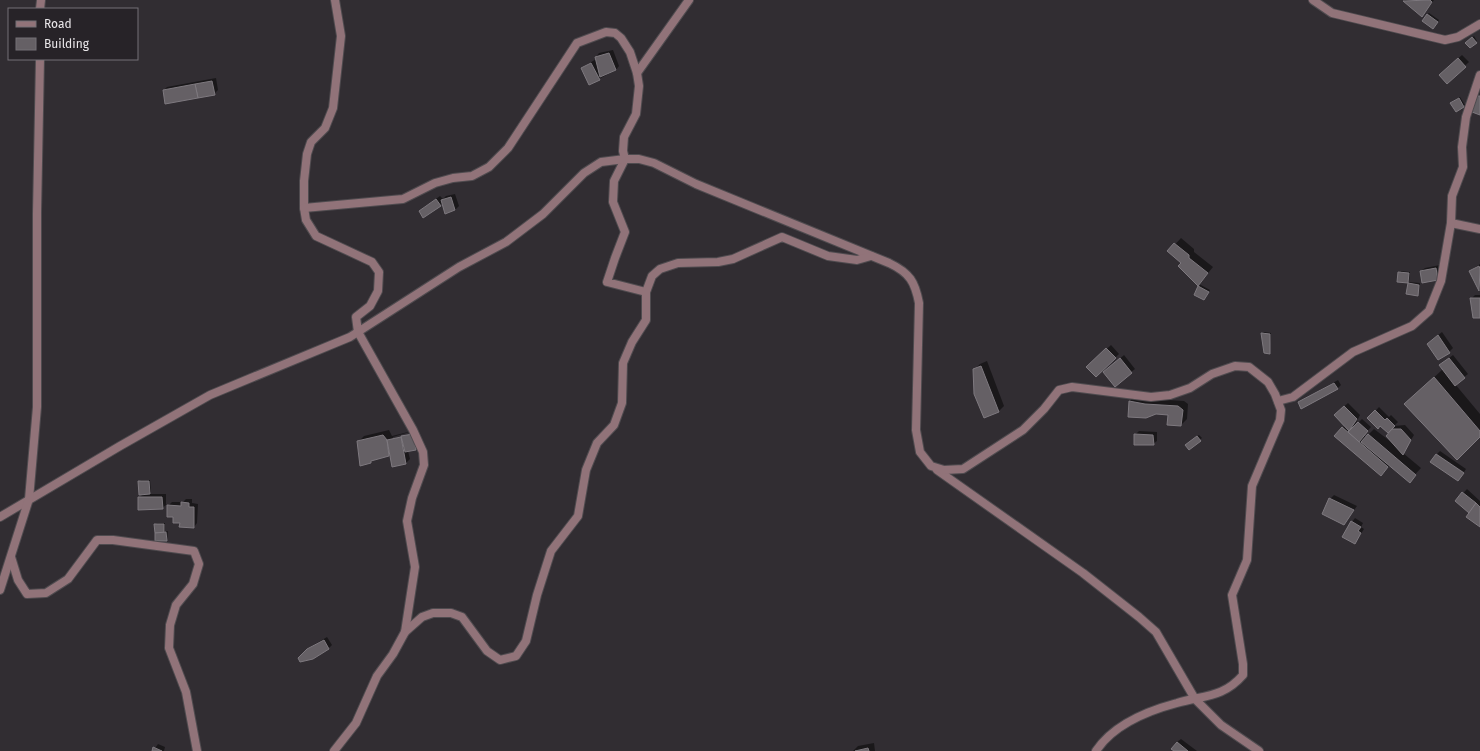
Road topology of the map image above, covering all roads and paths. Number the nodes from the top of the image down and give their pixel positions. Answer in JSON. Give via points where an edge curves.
{"nodes":[{"id":1,"x":335,"y":0,"type":"edge"},
{"id":2,"x":689,"y":0,"type":"edge"},
{"id":3,"x":1313,"y":0,"type":"edge"},
{"id":4,"x":1480,"y":24,"type":"edge"},
{"id":5,"x":40,"y":60,"type":"edge"},
{"id":6,"x":638,"y":73,"type":"junction"},
{"id":7,"x":1480,"y":75,"type":"edge"},
{"id":8,"x":625,"y":159,"type":"junction"},
{"id":9,"x":304,"y":208,"type":"junction"},
{"id":10,"x":1451,"y":223,"type":"junction"},
{"id":11,"x":1480,"y":229,"type":"edge"},
{"id":12,"x":870,"y":256,"type":"junction"},
{"id":13,"x":646,"y":292,"type":"junction"},
{"id":14,"x":358,"y":332,"type":"junction"},
{"id":15,"x":1278,"y":401,"type":"junction"},
{"id":16,"x":931,"y":466,"type":"junction"},
{"id":17,"x":30,"y":499,"type":"junction"},
{"id":18,"x":0,"y":517,"type":"edge"},
{"id":19,"x":11,"y":556,"type":"junction"},
{"id":20,"x":0,"y":590,"type":"edge"},
{"id":21,"x":405,"y":632,"type":"junction"},
{"id":22,"x":1195,"y":699,"type":"junction"},
{"id":23,"x":197,"y":751,"type":"edge"},
{"id":24,"x":334,"y":751,"type":"edge"},
{"id":25,"x":1096,"y":751,"type":"edge"},
{"id":26,"x":1259,"y":751,"type":"edge"}],
"edges":[{"from":1,"to":9,"type":"street","via":[[341,36],[333,108],[325,128],[311,142],[307,154]]},
{"from":2,"to":6,"type":"street"},
{"from":3,"to":4,"type":"street","via":[[1332,12],[1445,40],[1458,37]]},
{"from":5,"to":17,"type":"street","via":[[36,407]]},
{"from":6,"to":8,"type":"street","via":[[636,114],[624,137]]},
{"from":6,"to":9,"type":"street","via":[[630,52],[615,33],[606,32],[593,36],[577,43],[508,148],[489,167],[472,176],[435,183],[403,200]]},
{"from":7,"to":10,"type":"street","via":[[1466,117],[1462,147],[1463,167],[1452,196]]},
{"from":8,"to":12,"type":"street","via":[[654,163],[696,184]]},
{"from":8,"to":13,"type":"street","via":[[614,181],[613,202],[625,232],[608,282]]},
{"from":8,"to":14,"type":"street","via":[[601,162],[584,173],[543,214],[506,242],[459,267]]},
{"from":9,"to":14,"type":"street","via":[[306,220],[316,236],[372,262],[378,272],[378,291],[370,306],[356,317]]},
{"from":10,"to":11,"type":"street"},
{"from":10,"to":15,"type":"street","via":[[1441,281],[1429,311],[1412,326],[1352,352],[1293,397]]},
{"from":12,"to":13,"type":"street","via":[[857,260],[828,256],[782,237],[733,259],[678,263],[660,269],[652,276]]},
{"from":12,"to":16,"type":"street","via":[[900,268],[909,275],[916,287],[919,320],[916,430],[920,452]]},
{"from":13,"to":21,"type":"street","via":[[646,320],[623,362],[622,403],[614,425],[597,443],[586,470],[578,516],[551,551],[536,595],[526,641],[516,656],[500,660],[487,651],[462,617],[451,613],[434,613],[422,617]]},
{"from":14,"to":17,"type":"street","via":[[210,395]]},
{"from":14,"to":21,"type":"street","via":[[423,452],[424,464],[407,521],[415,567]]},
{"from":15,"to":16,"type":"street","via":[[1268,382],[1250,367],[1235,366],[1212,374],[1190,388],[1170,395],[1151,396],[1072,386],[1059,390],[1023,430],[962,469],[944,470]]},
{"from":15,"to":22,"type":"street","via":[[1281,410],[1280,420],[1252,486],[1247,560],[1232,595],[1243,675],[1233,686]]},
{"from":16,"to":22,"type":"street","via":[[1070,564],[1156,632]]},
{"from":17,"to":18,"type":"street"},
{"from":17,"to":19,"type":"street"},
{"from":19,"to":20,"type":"street"},
{"from":19,"to":23,"type":"street","via":[[18,580],[27,594],[46,593],[68,578],[96,540],[194,551],[199,564],[193,584],[176,606],[170,624],[169,648],[186,692]]},
{"from":21,"to":24,"type":"street","via":[[377,676],[356,723]]},
{"from":22,"to":25,"type":"street","via":[[1151,711],[1107,736]]},
{"from":22,"to":26,"type":"street","via":[[1221,725]]}]}
